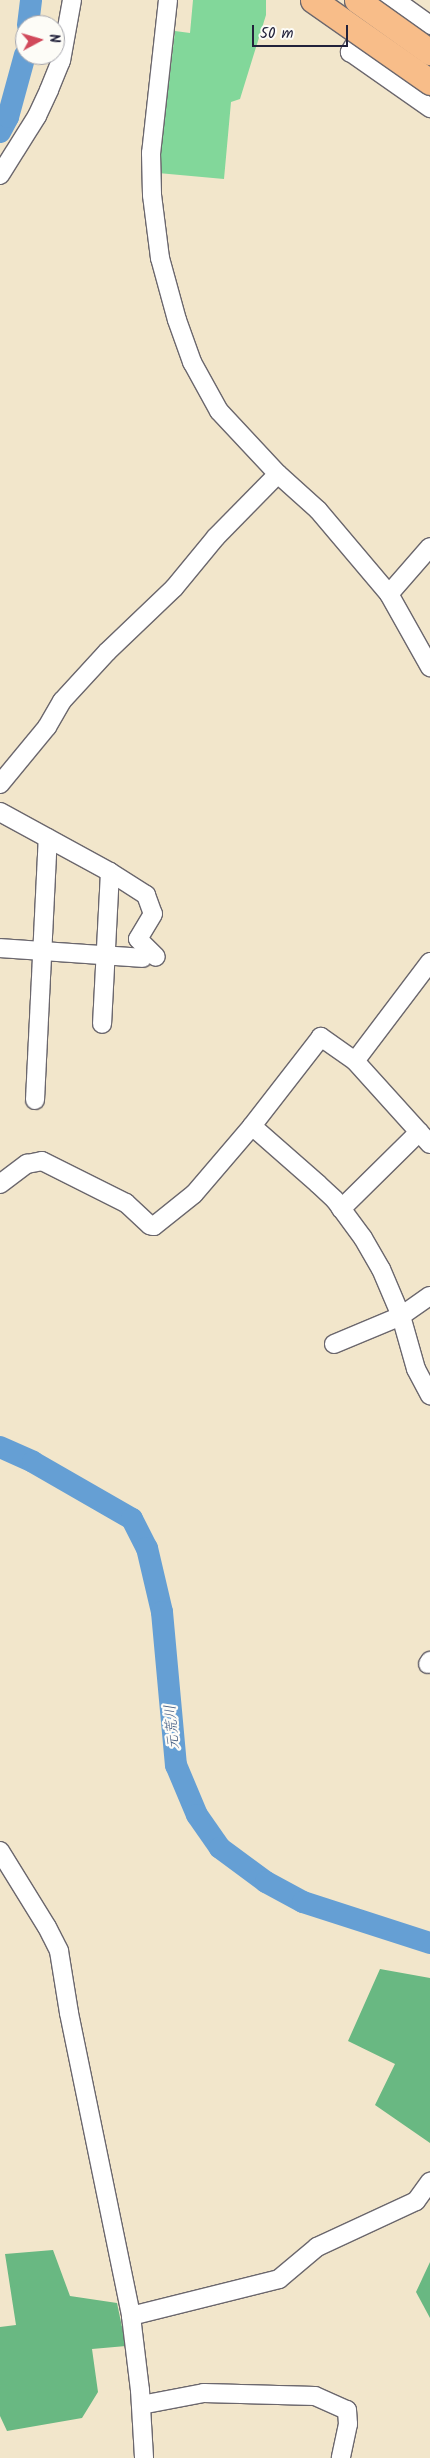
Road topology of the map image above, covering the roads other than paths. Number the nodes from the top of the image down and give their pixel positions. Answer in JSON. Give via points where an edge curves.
{"nodes":[{"id":1,"x":72,"y":0,"type":"edge"},
{"id":2,"x":168,"y":0,"type":"edge"},
{"id":3,"x":313,"y":0,"type":"edge"},
{"id":4,"x":357,"y":0,"type":"edge"},
{"id":5,"x":381,"y":0,"type":"edge"},
{"id":6,"x":395,"y":0,"type":"edge"},
{"id":7,"x":430,"y":25,"type":"edge"},
{"id":8,"x":430,"y":52,"type":"edge"},
{"id":9,"x":430,"y":82,"type":"edge"},
{"id":10,"x":430,"y":108,"type":"edge"},
{"id":11,"x":0,"y":175,"type":"edge"},
{"id":12,"x":278,"y":474,"type":"junction"},
{"id":13,"x":430,"y":547,"type":"edge"},
{"id":14,"x":389,"y":594,"type":"junction"},
{"id":15,"x":430,"y":667,"type":"edge"},
{"id":16,"x":0,"y":784,"type":"edge"},
{"id":17,"x":0,"y":812,"type":"edge"},
{"id":18,"x":48,"y":838,"type":"junction"},
{"id":19,"x":110,"y":872,"type":"junction"},
{"id":20,"x":0,"y":948,"type":"edge"},
{"id":21,"x":42,"y":951,"type":"junction"},
{"id":22,"x":105,"y":955,"type":"junction"},
{"id":23,"x":430,"y":962,"type":"edge"},
{"id":24,"x":102,"y":1024,"type":"dead end"},
{"id":25,"x":355,"y":1061,"type":"junction"},
{"id":26,"x":35,"y":1100,"type":"dead end"},
{"id":27,"x":252,"y":1126,"type":"junction"},
{"id":28,"x":425,"y":1138,"type":"edge"},
{"id":29,"x":0,"y":1184,"type":"edge"},
{"id":30,"x":341,"y":1209,"type":"junction"},
{"id":31,"x":430,"y":1296,"type":"edge"},
{"id":32,"x":401,"y":1316,"type":"junction"},
{"id":33,"x":334,"y":1344,"type":"dead end"},
{"id":34,"x":430,"y":1395,"type":"edge"},
{"id":35,"x":0,"y":1851,"type":"edge"},
{"id":36,"x":430,"y":2182,"type":"edge"},
{"id":37,"x":131,"y":2316,"type":"junction"},
{"id":38,"x":141,"y":2405,"type":"junction"},
{"id":39,"x":144,"y":2458,"type":"edge"},
{"id":40,"x":341,"y":2458,"type":"edge"}],
"edges":[{"from":1,"to":11,"type":"street","via":[[61,60],[49,90],[37,116]]},
{"from":2,"to":12,"type":"street","via":[[151,153],[152,195],[160,258],[192,362],[204,385],[219,411]]},
{"from":3,"to":9,"type":"highway","bridge":true},
{"from":4,"to":8,"type":"highway","bridge":true},
{"from":5,"to":10,"type":"street","via":[[350,52]]},
{"from":6,"to":7,"type":"street"},
{"from":12,"to":14,"type":"street","via":[[318,510]]},
{"from":12,"to":16,"type":"street","via":[[216,537],[174,588],[107,652],[62,701],[47,727]]},
{"from":13,"to":14,"type":"street"},
{"from":14,"to":15,"type":"street"},
{"from":17,"to":18,"type":"street"},
{"from":18,"to":19,"type":"street"},
{"from":18,"to":21,"type":"street"},
{"from":19,"to":22,"type":"street"},
{"from":19,"to":22,"type":"street","via":[[146,895],[153,914],[138,939],[149,958]]},
{"from":20,"to":21,"type":"street"},
{"from":21,"to":22,"type":"street"},
{"from":21,"to":26,"type":"street"},
{"from":22,"to":24,"type":"street"},
{"from":23,"to":25,"type":"street"},
{"from":25,"to":27,"type":"street","via":[[321,1037]]},
{"from":25,"to":28,"type":"street"},
{"from":27,"to":29,"type":"street","via":[[194,1194],[154,1226],[126,1203],[42,1160],[27,1164]]},
{"from":27,"to":30,"type":"street","via":[[318,1184]]},
{"from":28,"to":30,"type":"street"},
{"from":30,"to":32,"type":"street","via":[[381,1270]]},
{"from":31,"to":32,"type":"street"},
{"from":32,"to":33,"type":"street"},
{"from":32,"to":34,"type":"street","via":[[416,1369]]},
{"from":35,"to":37,"type":"street","via":[[59,1951]]},
{"from":36,"to":37,"type":"street","via":[[416,2201],[316,2247],[279,2279]]},
{"from":37,"to":38,"type":"street"},
{"from":38,"to":39,"type":"street"},
{"from":38,"to":40,"type":"street","via":[[204,2393],[315,2396],[346,2410],[348,2424]]}]}
